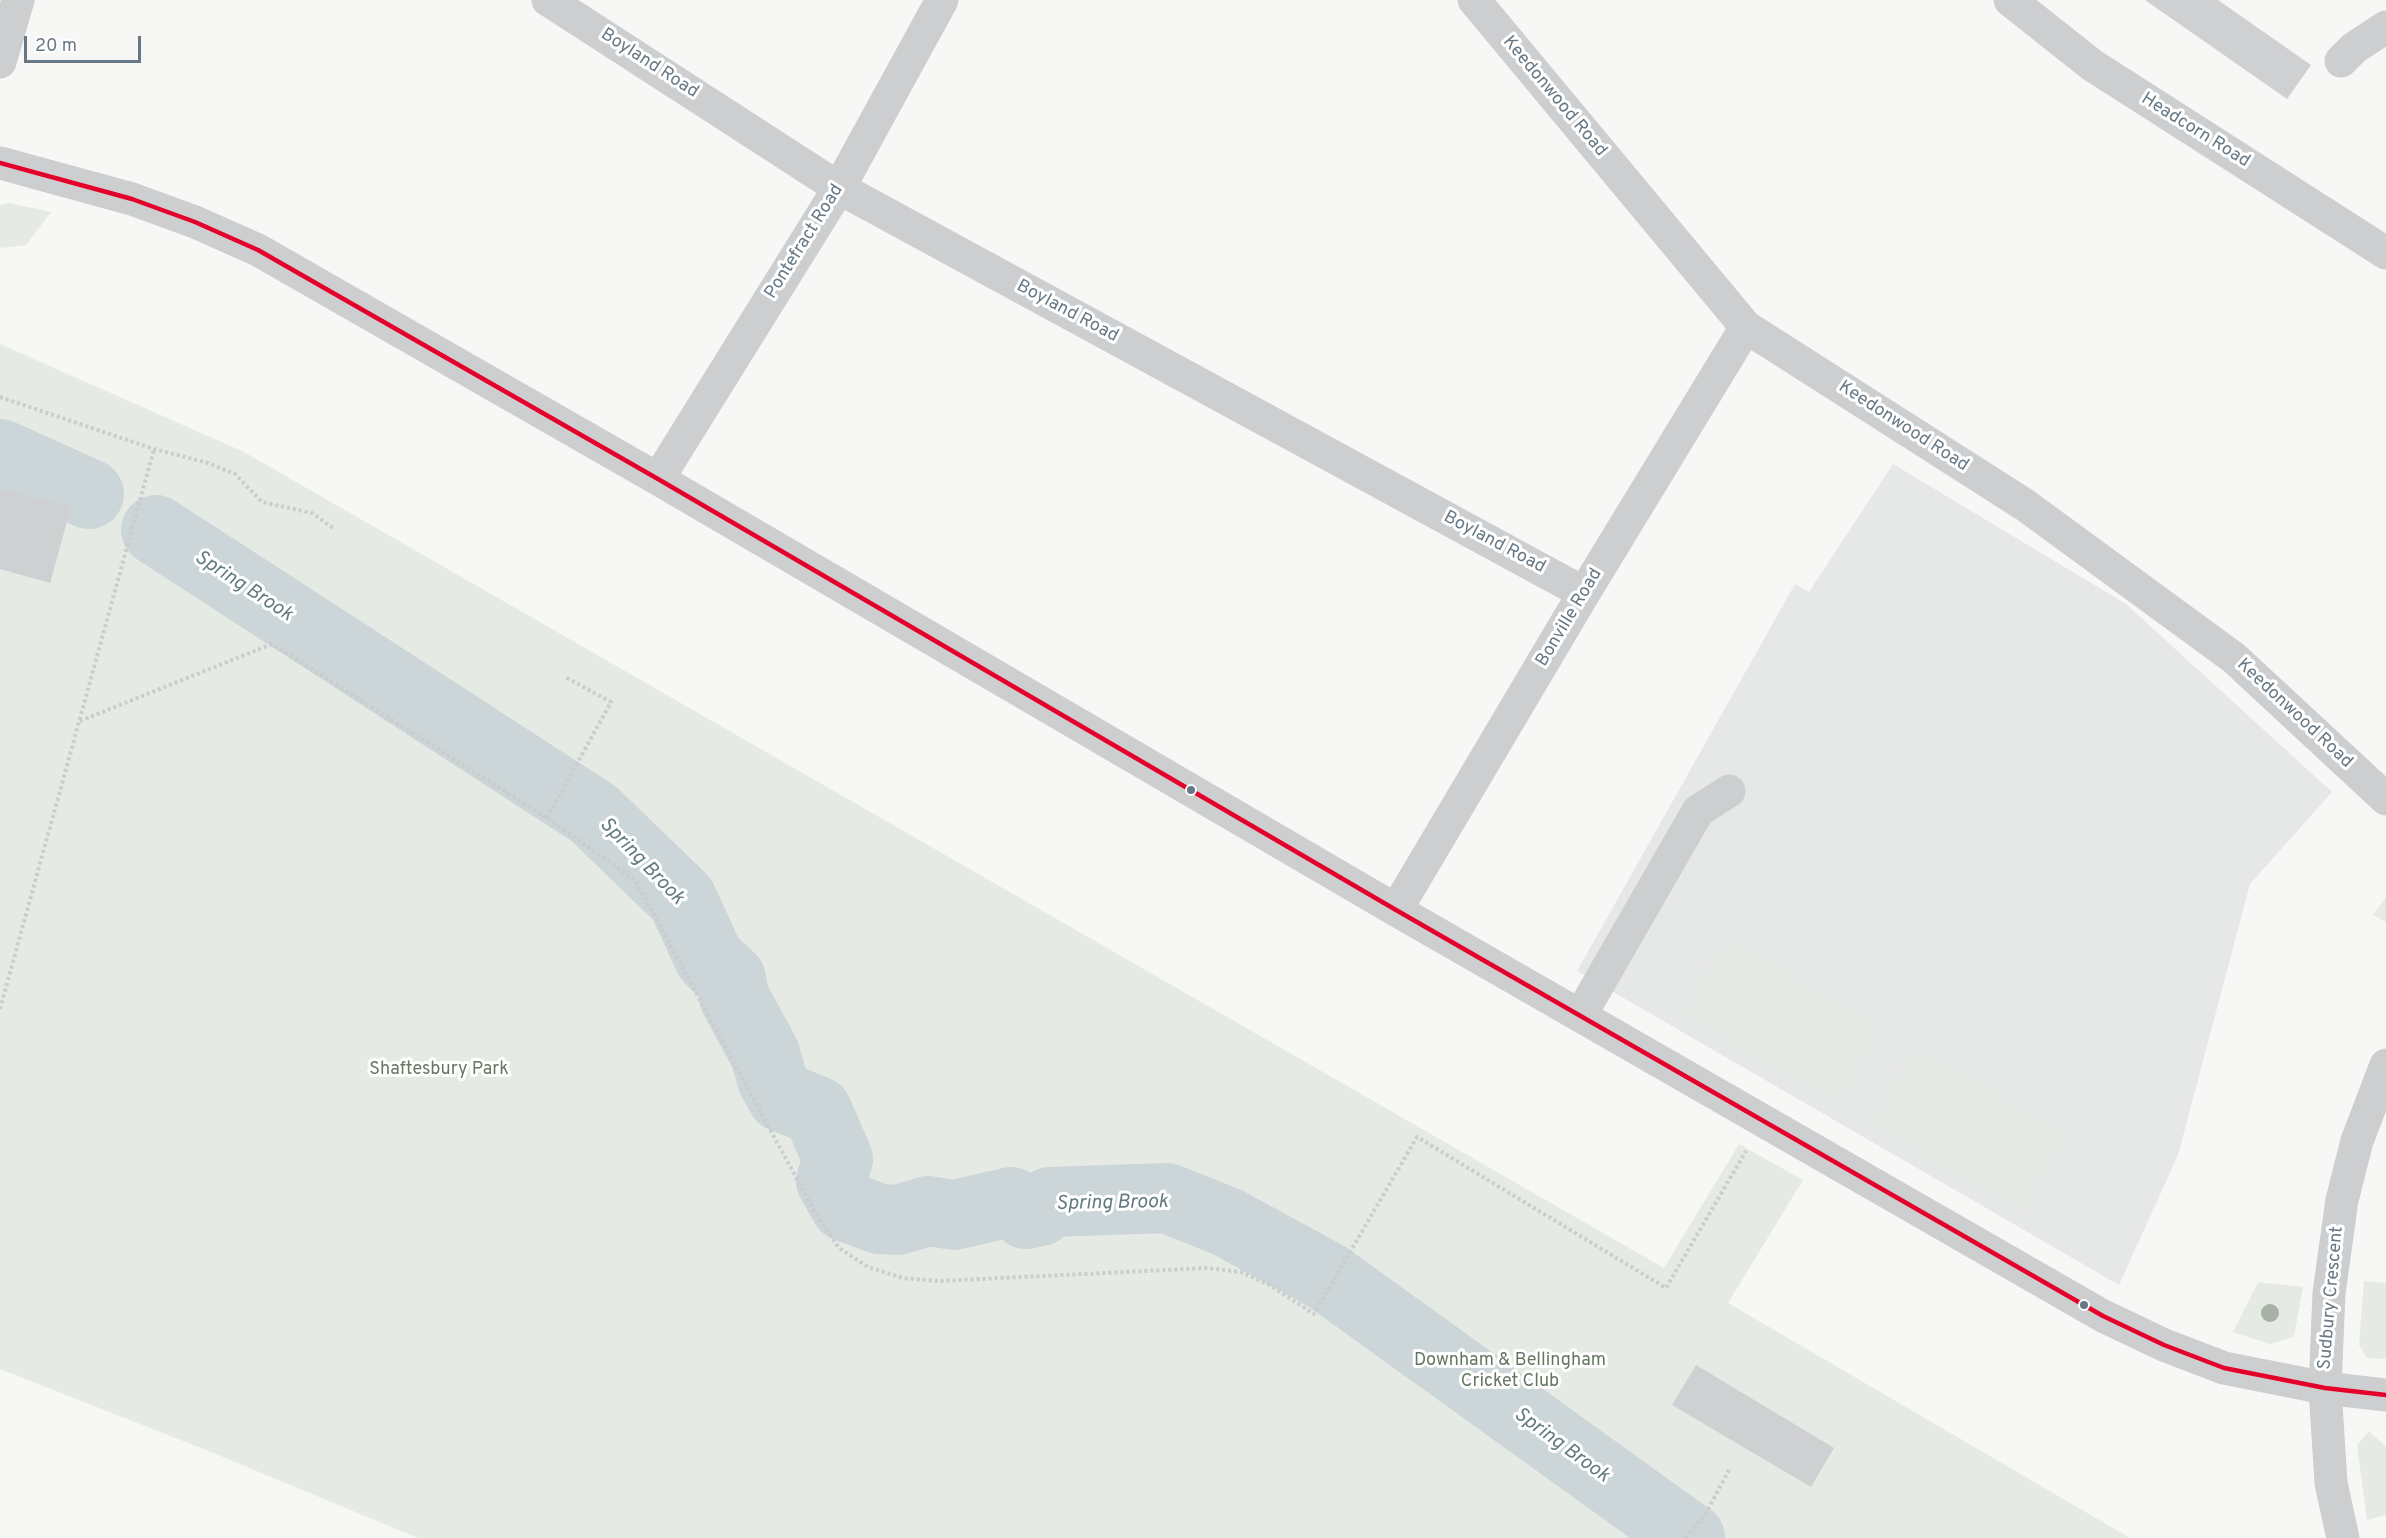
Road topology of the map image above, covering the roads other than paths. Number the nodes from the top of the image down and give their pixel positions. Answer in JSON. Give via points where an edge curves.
{"nodes":[{"id":1,"x":18,"y":0,"type":"edge"},
{"id":2,"x":942,"y":0,"type":"edge"},
{"id":3,"x":1474,"y":0,"type":"edge"},
{"id":4,"x":2010,"y":0,"type":"edge"},
{"id":5,"x":559,"y":3,"type":"edge"},
{"id":6,"x":2386,"y":27,"type":"edge"},
{"id":7,"x":2341,"y":61,"type":"dead end"},
{"id":8,"x":0,"y":62,"type":"edge"},
{"id":9,"x":0,"y":163,"type":"edge"},
{"id":10,"x":839,"y":188,"type":"junction"},
{"id":11,"x":2386,"y":253,"type":"edge"},
{"id":12,"x":1746,"y":327,"type":"junction"},
{"id":13,"x":658,"y":479,"type":"junction"},
{"id":14,"x":1584,"y":592,"type":"junction"},
{"id":15,"x":1729,"y":791,"type":"dead end"},
{"id":16,"x":2386,"y":799,"type":"edge"},
{"id":17,"x":1396,"y":910,"type":"junction"},
{"id":18,"x":1580,"y":1016,"type":"junction"},
{"id":19,"x":2386,"y":1065,"type":"edge"},
{"id":20,"x":2325,"y":1388,"type":"junction"},
{"id":21,"x":2386,"y":1395,"type":"edge"},
{"id":22,"x":2343,"y":1538,"type":"edge"}],
"edges":[{"from":1,"to":8,"type":"street"},
{"from":2,"to":10,"type":"street","name":"Pontefract Road"},
{"from":3,"to":12,"type":"street","name":"Keedonwood Road"},
{"from":4,"to":11,"type":"street","name":"Headcorn Road","via":[[2092,65]]},
{"from":5,"to":10,"type":"street","name":"Boyland Road"},
{"from":6,"to":7,"type":"street"},
{"from":9,"to":13,"type":"street","via":[[132,199],[258,250]]},
{"from":10,"to":13,"type":"street","name":"Pontefract Road"},
{"from":10,"to":14,"type":"street","name":"Boyland Road"},
{"from":12,"to":14,"type":"street","name":"Bonville Road"},
{"from":12,"to":16,"type":"street","name":"Keedonwood Road","via":[[2025,505],[2234,658]]},
{"from":13,"to":17,"type":"street"},
{"from":14,"to":17,"type":"street","name":"Bonville Road"},
{"from":15,"to":18,"type":"street","via":[[1698,811]]},
{"from":17,"to":18,"type":"street"},
{"from":18,"to":20,"type":"street","via":[[2103,1316],[2224,1368]]},
{"from":19,"to":20,"type":"street","name":"Sudbury Crescent","via":[[2357,1141],[2342,1200],[2329,1293]]},
{"from":20,"to":21,"type":"street"},
{"from":20,"to":22,"type":"street","name":"Sudbury Crescent","via":[[2331,1483]]}]}
